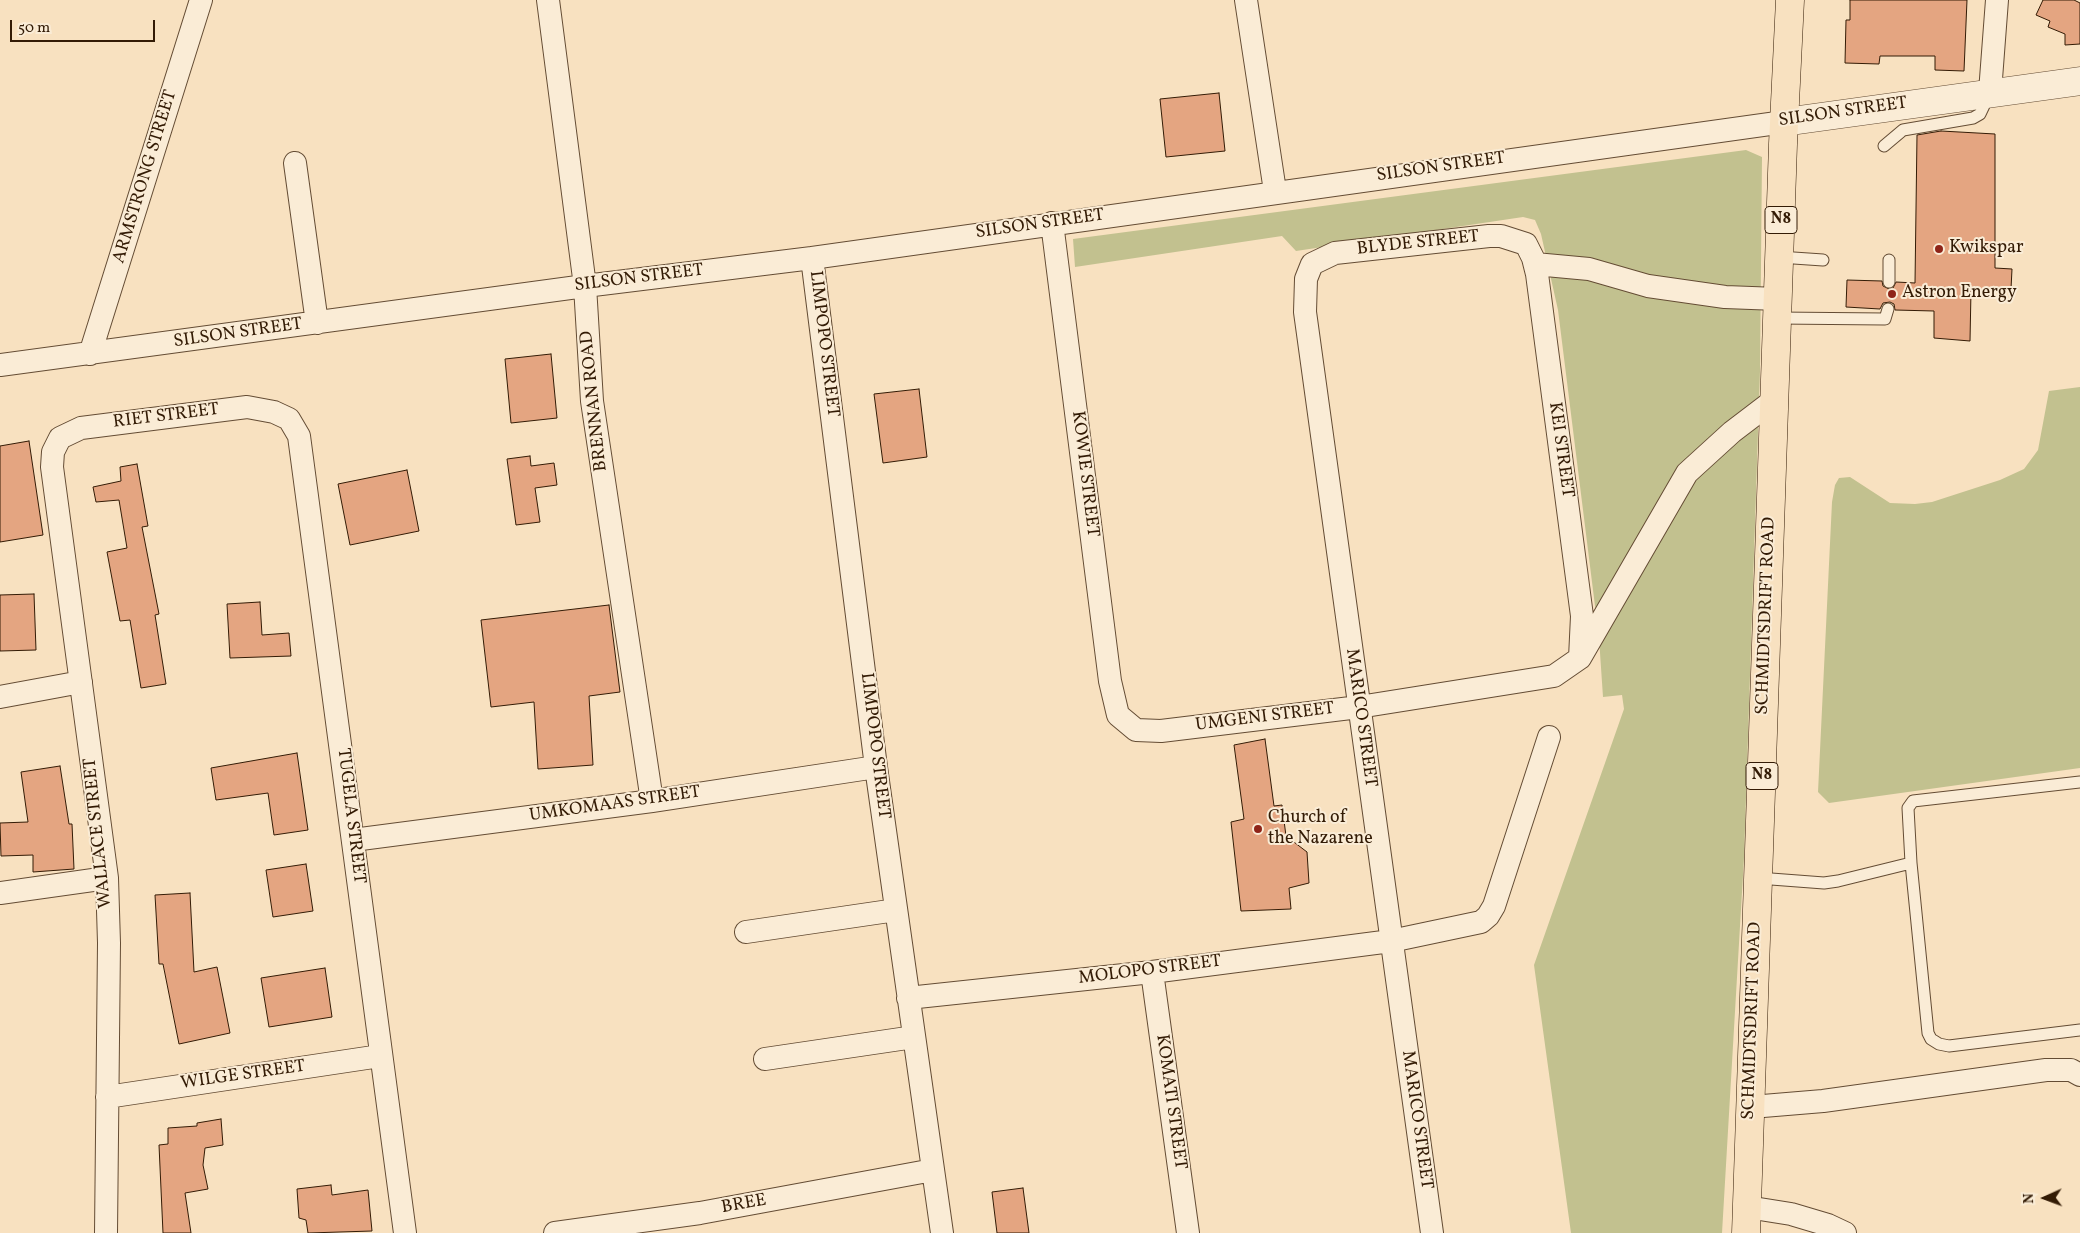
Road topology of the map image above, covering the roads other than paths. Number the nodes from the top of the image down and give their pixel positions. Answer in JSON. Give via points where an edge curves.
{"nodes":[{"id":1,"x":201,"y":0,"type":"edge"},
{"id":2,"x":548,"y":0,"type":"edge"},
{"id":3,"x":1246,"y":0,"type":"edge"},
{"id":4,"x":1790,"y":0,"type":"edge"},
{"id":5,"x":1997,"y":0,"type":"edge"},
{"id":6,"x":2080,"y":81,"type":"edge"},
{"id":7,"x":1990,"y":92,"type":"junction"},
{"id":8,"x":1784,"y":122,"type":"junction"},
{"id":9,"x":1884,"y":146,"type":"dead end"},
{"id":10,"x":295,"y":163,"type":"dead end"},
{"id":11,"x":1275,"y":191,"type":"junction"},
{"id":12,"x":1052,"y":223,"type":"junction"},
{"id":13,"x":1530,"y":254,"type":"junction"},
{"id":14,"x":1780,"y":257,"type":"junction"},
{"id":15,"x":812,"y":258,"type":"junction"},
{"id":16,"x":1823,"y":260,"type":"dead end"},
{"id":17,"x":1889,"y":260,"type":"dead end"},
{"id":18,"x":1312,"y":264,"type":"joint"},
{"id":19,"x":1889,"y":282,"type":"dead end"},
{"id":20,"x":585,"y":286,"type":"junction"},
{"id":21,"x":1777,"y":309,"type":"junction"},
{"id":22,"x":1888,"y":309,"type":"dead end"},
{"id":23,"x":317,"y":323,"type":"junction"},
{"id":24,"x":90,"y":354,"type":"junction"},
{"id":25,"x":0,"y":365,"type":"edge"},
{"id":26,"x":1774,"y":400,"type":"junction"},
{"id":27,"x":274,"y":412,"type":"joint"},
{"id":28,"x":60,"y":438,"type":"joint"},
{"id":29,"x":1580,"y":658,"type":"junction"},
{"id":30,"x":81,"y":682,"type":"junction"},
{"id":31,"x":0,"y":697,"type":"edge"},
{"id":32,"x":1359,"y":707,"type":"junction"},
{"id":33,"x":1125,"y":722,"type":"joint"},
{"id":34,"x":1548,"y":737,"type":"dead end"},
{"id":35,"x":876,"y":767,"type":"junction"},
{"id":36,"x":2080,"y":782,"type":"edge"},
{"id":37,"x":652,"y":801,"type":"junction"},
{"id":38,"x":353,"y":840,"type":"junction"},
{"id":39,"x":1912,"y":862,"type":"junction"},
{"id":40,"x":107,"y":878,"type":"junction"},
{"id":41,"x":1758,"y":878,"type":"junction"},
{"id":42,"x":0,"y":893,"type":"edge"},
{"id":43,"x":896,"y":910,"type":"junction"},
{"id":44,"x":746,"y":932,"type":"dead end"},
{"id":45,"x":1391,"y":941,"type":"junction"},
{"id":46,"x":1152,"y":972,"type":"junction"},
{"id":47,"x":908,"y":998,"type":"junction"},
{"id":48,"x":2080,"y":1030,"type":"edge"},
{"id":49,"x":914,"y":1037,"type":"junction"},
{"id":50,"x":380,"y":1056,"type":"junction"},
{"id":51,"x":765,"y":1059,"type":"dead end"},
{"id":52,"x":2080,"y":1075,"type":"edge"},
{"id":53,"x":107,"y":1097,"type":"junction"},
{"id":54,"x":1750,"y":1107,"type":"junction"},
{"id":55,"x":933,"y":1170,"type":"junction"},
{"id":56,"x":1747,"y":1220,"type":"edge"},
{"id":57,"x":701,"y":1223,"type":"edge"},
{"id":58,"x":106,"y":1233,"type":"edge"},
{"id":59,"x":405,"y":1233,"type":"edge"},
{"id":60,"x":555,"y":1233,"type":"edge"},
{"id":61,"x":942,"y":1233,"type":"edge"},
{"id":62,"x":1188,"y":1233,"type":"edge"},
{"id":63,"x":1432,"y":1233,"type":"edge"},
{"id":64,"x":1845,"y":1233,"type":"edge"}],
"edges":[{"from":1,"to":24,"type":"street","name":"ARMSTRONG STREET"},
{"from":2,"to":20,"type":"street","name":"BRENNAN ROAD"},
{"from":3,"to":11,"type":"street"},
{"from":4,"to":8,"type":"highway","name":"SCHMIDTSDRIFT ROAD","number":"N8"},
{"from":5,"to":7,"type":"street"},
{"from":6,"to":7,"type":"street","name":"SILSON STREET"},
{"from":7,"to":8,"type":"street","name":"SILSON STREET"},
{"from":7,"to":9,"type":"lane","via":[[1976,117],[1903,130]]},
{"from":8,"to":11,"type":"street","name":"SILSON STREET"},
{"from":8,"to":14,"type":"highway","name":"SCHMIDTSDRIFT ROAD","number":"N8"},
{"from":10,"to":23,"type":"street"},
{"from":11,"to":12,"type":"street","name":"SILSON STREET"},
{"from":12,"to":15,"type":"street","name":"SILSON STREET"},
{"from":12,"to":33,"type":"street","name":"KOWIE STREET","via":[[1110,681],[1115,708]]},
{"from":13,"to":18,"type":"street","name":"BLYDE STREET","via":[[1501,236],[1489,236],[1335,253]]},
{"from":13,"to":21,"type":"street","name":"BLYDE STREET","via":[[1648,286],[1725,297]]},
{"from":13,"to":29,"type":"street","name":"KEI STREET","via":[[1582,616]]},
{"from":14,"to":16,"type":"lane"},
{"from":14,"to":21,"type":"highway","name":"SCHMIDTSDRIFT ROAD","number":"N8"},
{"from":15,"to":20,"type":"street","name":"SILSON STREET"},
{"from":15,"to":35,"type":"street","name":"LIMPOPO STREET"},
{"from":17,"to":19,"type":"lane"},
{"from":18,"to":32,"type":"street","name":"MARICO STREET","via":[[1306,279],[1305,312]]},
{"from":20,"to":23,"type":"street","name":"SILSON STREET"},
{"from":20,"to":37,"type":"street","name":"BRENNAN ROAD","via":[[592,401]]},
{"from":21,"to":22,"type":"lane","via":[[1885,319]]},
{"from":21,"to":26,"type":"highway","name":"SCHMIDTSDRIFT ROAD","number":"N8"},
{"from":23,"to":24,"type":"street","name":"SILSON STREET"},
{"from":24,"to":25,"type":"street","name":"SILSON STREET"},
{"from":26,"to":29,"type":"street","via":[[1726,437],[1687,473]]},
{"from":26,"to":41,"type":"highway","name":"SCHMIDTSDRIFT ROAD","number":"N8"},
{"from":27,"to":28,"type":"street","name":"RIET STREET","via":[[237,408],[81,428]]},
{"from":27,"to":38,"type":"street","name":"TUGELA STREET","via":[[289,419],[299,436]]},
{"from":28,"to":30,"type":"street","name":"WALLACE STREET","via":[[53,452],[52,467]]},
{"from":29,"to":32,"type":"street","name":"UMGENI STREET","via":[[1554,676]]},
{"from":30,"to":31,"type":"street"},
{"from":30,"to":40,"type":"street","name":"WALLACE STREET"},
{"from":32,"to":33,"type":"street","name":"UMGENI STREET","via":[[1161,731],[1136,730]]},
{"from":32,"to":45,"type":"street","name":"MARICO STREET"},
{"from":34,"to":45,"type":"street","name":"MOLOPO STREET","via":[[1494,906],[1488,916],[1481,922]]},
{"from":35,"to":37,"type":"street","name":"UMKOMAAS STREET"},
{"from":35,"to":43,"type":"street","name":"LIMPOPO STREET"},
{"from":36,"to":39,"type":"lane","via":[[1913,802],[1908,808]]},
{"from":37,"to":38,"type":"street","name":"UMKOMAAS STREET"},
{"from":38,"to":50,"type":"street","name":"TUGELA STREET"},
{"from":39,"to":41,"type":"lane","via":[[1838,882]]},
{"from":39,"to":48,"type":"lane","via":[[1931,1039],[1949,1046]]},
{"from":40,"to":42,"type":"street"},
{"from":40,"to":53,"type":"street","name":"WALLACE STREET"},
{"from":41,"to":54,"type":"highway","name":"SCHMIDTSDRIFT ROAD","number":"N8"},
{"from":43,"to":44,"type":"street"},
{"from":43,"to":47,"type":"street","name":"LIMPOPO STREET"},
{"from":45,"to":46,"type":"street","name":"MOLOPO STREET"},
{"from":45,"to":63,"type":"street","name":"MARICO STREET"},
{"from":46,"to":47,"type":"street","name":"MOLOPO STREET"},
{"from":46,"to":62,"type":"street","name":"KOMATI STREET"},
{"from":47,"to":49,"type":"street","name":"LIMPOPO STREET"},
{"from":49,"to":51,"type":"street"},
{"from":49,"to":55,"type":"street","name":"LIMPOPO STREET"},
{"from":50,"to":53,"type":"street","name":"WILGE STREET"},
{"from":50,"to":59,"type":"street","name":"TUGELA STREET"},
{"from":52,"to":54,"type":"street","via":[[2071,1070],[2046,1070],[1823,1101]]},
{"from":53,"to":58,"type":"street","name":"WALLACE STREET"},
{"from":54,"to":56,"type":"highway","name":"SCHMIDTSDRIFT ROAD","number":"N8"},
{"from":55,"to":57,"type":"street","name":"BREE"},
{"from":55,"to":61,"type":"street","name":"LIMPOPO STREET"},
{"from":56,"to":64,"type":"street","via":[[1791,1214]]},
{"from":57,"to":60,"type":"street","name":"BREE"}]}
